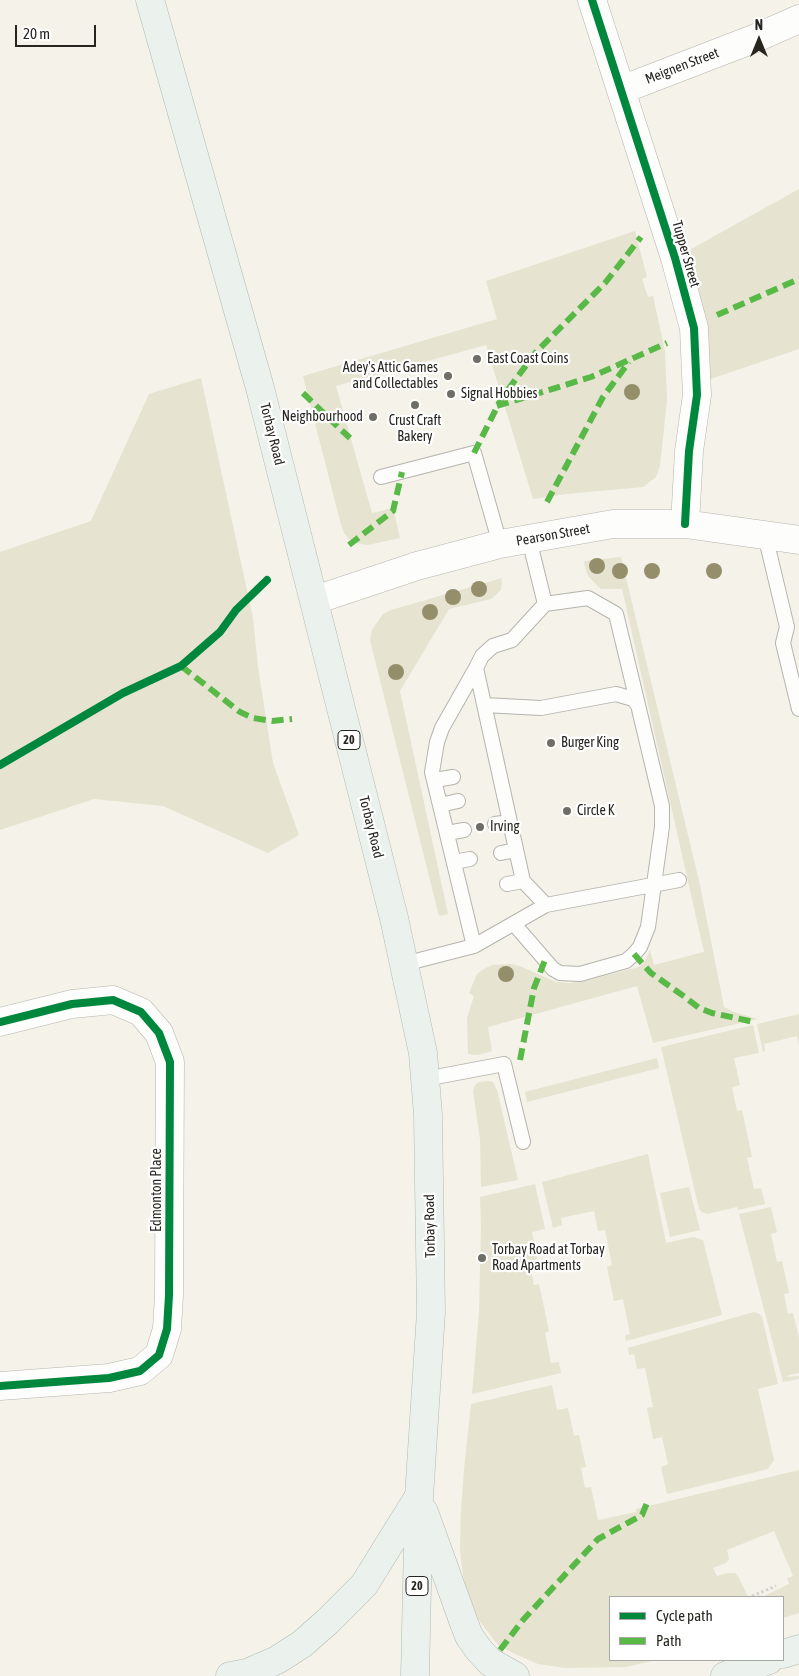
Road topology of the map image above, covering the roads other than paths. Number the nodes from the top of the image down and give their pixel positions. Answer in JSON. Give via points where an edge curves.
{"nodes":[{"id":1,"x":150,"y":0,"type":"edge"},
{"id":2,"x":592,"y":0,"type":"edge"},
{"id":3,"x":799,"y":19,"type":"edge"},
{"id":4,"x":621,"y":90,"type":"junction"},
{"id":5,"x":381,"y":477,"type":"dead end"},
{"id":6,"x":684,"y":524,"type":"junction"},
{"id":7,"x":765,"y":535,"type":"junction"},
{"id":8,"x":529,"y":539,"type":"junction"},
{"id":9,"x":799,"y":540,"type":"edge"},
{"id":10,"x":500,"y":544,"type":"junction"},
{"id":11,"x":315,"y":600,"type":"junction"},
{"id":12,"x":545,"y":604,"type":"junction"},
{"id":13,"x":476,"y":668,"type":"junction"},
{"id":14,"x":484,"y":705,"type":"junction"},
{"id":15,"x":638,"y":705,"type":"junction"},
{"id":16,"x":799,"y":709,"type":"edge"},
{"id":17,"x":453,"y":777,"type":"dead end"},
{"id":18,"x":434,"y":780,"type":"junction"},
{"id":19,"x":504,"y":793,"type":"junction"},
{"id":20,"x":490,"y":796,"type":"dead end"},
{"id":21,"x":458,"y":801,"type":"dead end"},
{"id":22,"x":440,"y":805,"type":"junction"},
{"id":23,"x":510,"y":822,"type":"junction"},
{"id":24,"x":495,"y":824,"type":"dead end"},
{"id":25,"x":464,"y":830,"type":"dead end"},
{"id":26,"x":447,"y":833,"type":"junction"},
{"id":27,"x":516,"y":850,"type":"junction"},
{"id":28,"x":501,"y":853,"type":"dead end"},
{"id":29,"x":470,"y":859,"type":"dead end"},
{"id":30,"x":454,"y":862,"type":"junction"},
{"id":31,"x":679,"y":880,"type":"dead end"},
{"id":32,"x":524,"y":881,"type":"junction"},
{"id":33,"x":507,"y":884,"type":"dead end"},
{"id":34,"x":654,"y":885,"type":"junction"},
{"id":35,"x":476,"y":889,"type":"dead end"},
{"id":36,"x":461,"y":891,"type":"junction"},
{"id":37,"x":546,"y":905,"type":"junction"},
{"id":38,"x":514,"y":924,"type":"junction"},
{"id":39,"x":474,"y":946,"type":"junction"},
{"id":40,"x":404,"y":964,"type":"junction"},
{"id":41,"x":0,"y":1022,"type":"edge"},
{"id":42,"x":425,"y":1079,"type":"junction"},
{"id":43,"x":522,"y":1142,"type":"dead end"},
{"id":44,"x":0,"y":1386,"type":"edge"},
{"id":45,"x":419,"y":1497,"type":"junction"},
{"id":46,"x":799,"y":1649,"type":"edge"},
{"id":47,"x":784,"y":1654,"type":"edge"},
{"id":48,"x":765,"y":1661,"type":"edge"},
{"id":49,"x":230,"y":1676,"type":"edge"},
{"id":50,"x":415,"y":1676,"type":"edge"},
{"id":51,"x":515,"y":1676,"type":"edge"},
{"id":52,"x":725,"y":1676,"type":"edge"}],
"edges":[{"from":1,"to":11,"type":"main road","name":"Torbay Road","number":"20","via":[[260,388]]},
{"from":2,"to":4,"type":"street","name":"Tupper Street"},
{"from":3,"to":4,"type":"street","name":"Meignen Street"},
{"from":4,"to":6,"type":"street","name":"Tupper Street","via":[[694,328],[697,395]]},
{"from":5,"to":10,"type":"lane","via":[[474,453]]},
{"from":6,"to":7,"type":"street","name":"Pearson Street"},
{"from":6,"to":8,"type":"street","name":"Pearson Street","via":[[613,524]]},
{"from":7,"to":9,"type":"street","name":"Pearson Street"},
{"from":7,"to":16,"type":"lane","via":[[787,627],[783,643]]},
{"from":8,"to":10,"type":"street","name":"Pearson Street"},
{"from":8,"to":12,"type":"lane"},
{"from":10,"to":11,"type":"street","name":"Pearson Street","via":[[416,566]]},
{"from":11,"to":40,"type":"main road","name":"Torbay Road","number":"20"},
{"from":12,"to":13,"type":"lane","via":[[512,640],[493,646],[482,656]]},
{"from":12,"to":15,"type":"lane","via":[[588,598],[616,614]]},
{"from":13,"to":14,"type":"lane"},
{"from":13,"to":18,"type":"lane","via":[[442,728],[433,761]]},
{"from":14,"to":15,"type":"lane","via":[[541,708],[616,694],[633,699]]},
{"from":14,"to":19,"type":"lane","via":[[491,769]]},
{"from":15,"to":34,"type":"lane","via":[[662,806]]},
{"from":17,"to":18,"type":"lane"},
{"from":18,"to":22,"type":"lane"},
{"from":19,"to":20,"type":"lane"},
{"from":19,"to":23,"type":"lane"},
{"from":21,"to":22,"type":"lane"},
{"from":22,"to":26,"type":"lane"},
{"from":23,"to":24,"type":"lane"},
{"from":23,"to":27,"type":"lane"},
{"from":25,"to":26,"type":"lane"},
{"from":26,"to":30,"type":"lane"},
{"from":27,"to":28,"type":"lane"},
{"from":27,"to":32,"type":"lane"},
{"from":29,"to":30,"type":"lane"},
{"from":30,"to":36,"type":"lane"},
{"from":31,"to":34,"type":"lane"},
{"from":32,"to":33,"type":"lane"},
{"from":32,"to":37,"type":"lane"},
{"from":34,"to":37,"type":"lane"},
{"from":34,"to":38,"type":"lane","via":[[648,928],[640,947],[626,961],[580,974],[560,973],[552,969]]},
{"from":35,"to":36,"type":"lane"},
{"from":36,"to":39,"type":"lane"},
{"from":37,"to":38,"type":"lane"},
{"from":38,"to":39,"type":"lane"},
{"from":39,"to":40,"type":"lane"},
{"from":40,"to":42,"type":"main road","name":"Torbay Road","number":"20","via":[[423,1053]]},
{"from":41,"to":44,"type":"street","name":"Edmonton Place","via":[[72,1004],[113,1000],[140,1012],[159,1033],[170,1062],[169,1295],[167,1329],[158,1355],[140,1371],[109,1378]]},
{"from":42,"to":43,"type":"lane","via":[[504,1064]]},
{"from":42,"to":45,"type":"main road","name":"Torbay Road","number":"20","via":[[432,1312]]},
{"from":45,"to":49,"type":"main road","via":[[364,1585],[327,1622],[277,1660],[247,1674]]},
{"from":45,"to":50,"type":"main road","name":"Torbay Road","number":"20"},
{"from":45,"to":51,"type":"main road","via":[[469,1636],[490,1662]]},
{"from":46,"to":47,"type":"main road"},
{"from":48,"to":52,"type":"main road"}]}
